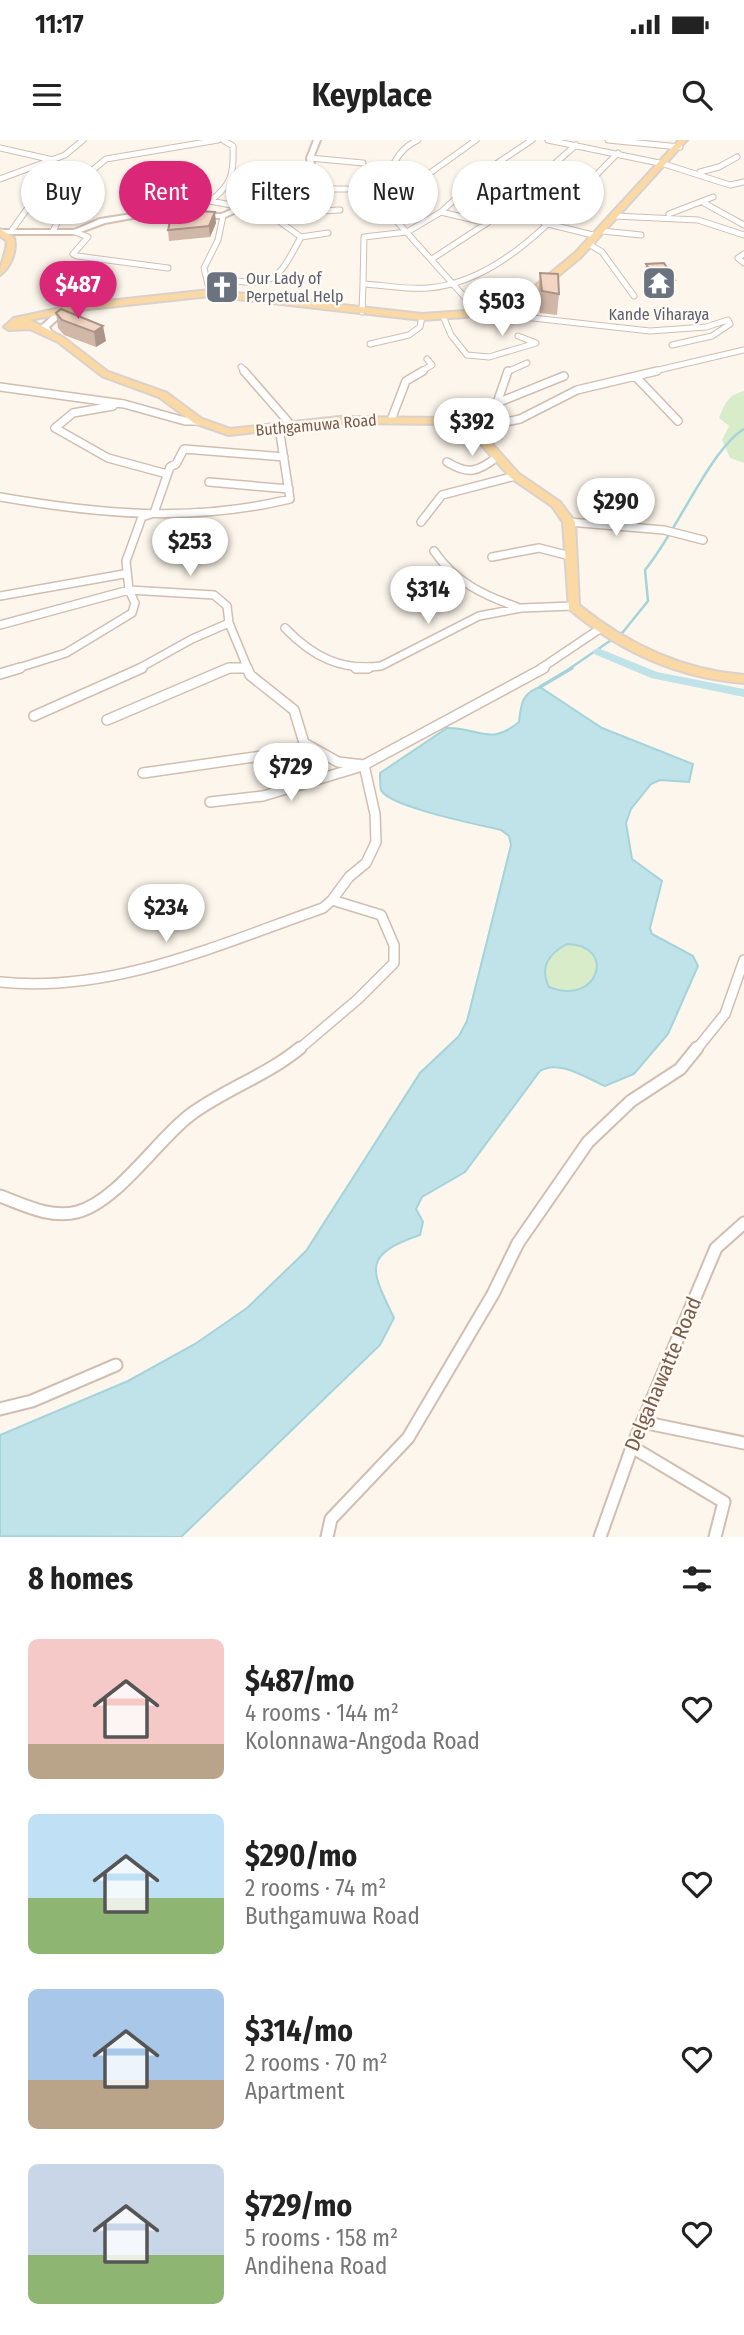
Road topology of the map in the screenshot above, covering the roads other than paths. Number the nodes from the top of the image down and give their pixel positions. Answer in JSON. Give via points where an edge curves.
{"nodes":[{"id":1,"x":83,"y":140,"type":"edge"},
{"id":2,"x":220,"y":140,"type":"edge"},
{"id":3,"x":317,"y":140,"type":"edge"},
{"id":4,"x":404,"y":140,"type":"edge"},
{"id":5,"x":418,"y":140,"type":"edge"},
{"id":6,"x":476,"y":140,"type":"edge"},
{"id":7,"x":532,"y":140,"type":"edge"},
{"id":8,"x":548,"y":140,"type":"edge"},
{"id":9,"x":608,"y":140,"type":"edge"},
{"id":10,"x":681,"y":143,"type":"edge"},
{"id":11,"x":576,"y":145,"type":"junction"},
{"id":12,"x":0,"y":148,"type":"edge"},
{"id":13,"x":402,"y":149,"type":"junction"},
{"id":14,"x":618,"y":153,"type":"junction"},
{"id":15,"x":737,"y":157,"type":"dead end"},
{"id":16,"x":310,"y":158,"type":"junction"},
{"id":17,"x":53,"y":160,"type":"junction"},
{"id":18,"x":233,"y":161,"type":"edge"},
{"id":19,"x":310,"y":161,"type":"edge"},
{"id":20,"x":397,"y":161,"type":"edge"},
{"id":21,"x":557,"y":161,"type":"edge"},
{"id":22,"x":348,"y":162,"type":"edge"},
{"id":23,"x":664,"y":163,"type":"junction"},
{"id":24,"x":604,"y":166,"type":"edge"},
{"id":25,"x":438,"y":167,"type":"edge"},
{"id":26,"x":695,"y":173,"type":"junction"},
{"id":27,"x":0,"y":179,"type":"edge"},
{"id":28,"x":744,"y":183,"type":"edge"},
{"id":29,"x":226,"y":190,"type":"edge"},
{"id":30,"x":334,"y":190,"type":"edge"},
{"id":31,"x":347,"y":190,"type":"dead end"},
{"id":32,"x":713,"y":197,"type":"dead end"},
{"id":33,"x":704,"y":203,"type":"junction"},
{"id":34,"x":226,"y":204,"type":"edge"},
{"id":35,"x":334,"y":210,"type":"edge"},
{"id":36,"x":340,"y":210,"type":"dead end"},
{"id":37,"x":441,"y":212,"type":"junction"},
{"id":38,"x":226,"y":215,"type":"edge"},
{"id":39,"x":452,"y":215,"type":"edge"},
{"id":40,"x":223,"y":216,"type":"junction"},
{"id":41,"x":615,"y":216,"type":"junction"},
{"id":42,"x":21,"y":217,"type":"edge"},
{"id":43,"x":657,"y":217,"type":"junction"},
{"id":44,"x":283,"y":224,"type":"edge"},
{"id":45,"x":400,"y":224,"type":"edge"},
{"id":46,"x":485,"y":224,"type":"edge"},
{"id":47,"x":543,"y":224,"type":"edge"},
{"id":48,"x":549,"y":224,"type":"edge"},
{"id":49,"x":744,"y":225,"type":"edge"},
{"id":50,"x":12,"y":230,"type":"junction"},
{"id":51,"x":53,"y":231,"type":"junction"},
{"id":52,"x":1,"y":232,"type":"edge"},
{"id":53,"x":75,"y":232,"type":"junction"},
{"id":54,"x":407,"y":232,"type":"junction"},
{"id":55,"x":328,"y":233,"type":"dead end"},
{"id":56,"x":599,"y":234,"type":"junction"},
{"id":57,"x":642,"y":235,"type":"dead end"},
{"id":58,"x":744,"y":235,"type":"edge"},
{"id":59,"x":301,"y":237,"type":"junction"},
{"id":60,"x":589,"y":244,"type":"junction"},
{"id":61,"x":744,"y":254,"type":"edge"},
{"id":62,"x":432,"y":259,"type":"junction"},
{"id":63,"x":744,"y":263,"type":"edge"},
{"id":64,"x":168,"y":268,"type":"dead end"},
{"id":65,"x":0,"y":272,"type":"edge"},
{"id":66,"x":454,"y":282,"type":"junction"},
{"id":67,"x":363,"y":284,"type":"junction"},
{"id":68,"x":215,"y":293,"type":"junction"},
{"id":69,"x":634,"y":296,"type":"dead end"},
{"id":70,"x":93,"y":306,"type":"junction"},
{"id":71,"x":362,"y":312,"type":"junction"},
{"id":72,"x":478,"y":312,"type":"junction"},
{"id":73,"x":443,"y":316,"type":"junction"},
{"id":74,"x":56,"y":317,"type":"junction"},
{"id":75,"x":422,"y":317,"type":"junction"},
{"id":76,"x":0,"y":323,"type":"edge"},
{"id":77,"x":21,"y":325,"type":"junction"},
{"id":78,"x":0,"y":331,"type":"edge"},
{"id":79,"x":49,"y":334,"type":"junction"},
{"id":80,"x":518,"y":336,"type":"dead end"},
{"id":81,"x":370,"y":344,"type":"dead end"},
{"id":82,"x":66,"y":345,"type":"junction"},
{"id":83,"x":672,"y":345,"type":"dead end"},
{"id":84,"x":744,"y":350,"type":"edge"},
{"id":85,"x":427,"y":359,"type":"dead end"},
{"id":86,"x":527,"y":363,"type":"dead end"},
{"id":87,"x":241,"y":367,"type":"dead end"},
{"id":88,"x":564,"y":376,"type":"dead end"},
{"id":89,"x":636,"y":377,"type":"junction"},
{"id":90,"x":0,"y":387,"type":"edge"},
{"id":91,"x":497,"y":403,"type":"junction"},
{"id":92,"x":124,"y":404,"type":"junction"},
{"id":93,"x":391,"y":420,"type":"junction"},
{"id":94,"x":198,"y":421,"type":"junction"},
{"id":95,"x":678,"y":421,"type":"dead end"},
{"id":96,"x":291,"y":425,"type":"junction"},
{"id":97,"x":487,"y":426,"type":"junction"},
{"id":98,"x":279,"y":427,"type":"junction"},
{"id":99,"x":473,"y":429,"type":"junction"},
{"id":100,"x":284,"y":457,"type":"junction"},
{"id":101,"x":497,"y":457,"type":"junction"},
{"id":102,"x":447,"y":462,"type":"dead end"},
{"id":103,"x":167,"y":474,"type":"junction"},
{"id":104,"x":515,"y":476,"type":"junction"},
{"id":105,"x":209,"y":482,"type":"dead end"},
{"id":106,"x":289,"y":489,"type":"junction"},
{"id":107,"x":0,"y":497,"type":"edge"},
{"id":108,"x":142,"y":517,"type":"junction"},
{"id":109,"x":421,"y":522,"type":"dead end"},
{"id":110,"x":569,"y":522,"type":"junction"},
{"id":111,"x":703,"y":540,"type":"dead end"},
{"id":112,"x":434,"y":551,"type":"dead end"},
{"id":113,"x":570,"y":556,"type":"junction"},
{"id":114,"x":492,"y":557,"type":"dead end"},
{"id":115,"x":124,"y":574,"type":"junction"},
{"id":116,"x":129,"y":590,"type":"junction"},
{"id":117,"x":0,"y":596,"type":"edge"},
{"id":118,"x":573,"y":606,"type":"junction"},
{"id":119,"x":521,"y":608,"type":"junction"},
{"id":120,"x":229,"y":623,"type":"junction"},
{"id":121,"x":0,"y":625,"type":"edge"},
{"id":122,"x":285,"y":628,"type":"dead end"},
{"id":123,"x":606,"y":631,"type":"junction"},
{"id":124,"x":246,"y":668,"type":"junction"},
{"id":125,"x":0,"y":674,"type":"edge"},
{"id":126,"x":744,"y":679,"type":"edge"},
{"id":127,"x":34,"y":716,"type":"dead end"},
{"id":128,"x":107,"y":720,"type":"dead end"},
{"id":129,"x":310,"y":749,"type":"junction"},
{"id":130,"x":364,"y":765,"type":"junction"},
{"id":131,"x":144,"y":773,"type":"dead end"},
{"id":132,"x":210,"y":802,"type":"dead end"},
{"id":133,"x":332,"y":900,"type":"junction"},
{"id":134,"x":744,"y":960,"type":"edge"},
{"id":135,"x":0,"y":982,"type":"edge"},
{"id":136,"x":0,"y":1196,"type":"edge"},
{"id":137,"x":741,"y":1227,"type":"edge"},
{"id":138,"x":116,"y":1365,"type":"dead end"},
{"id":139,"x":0,"y":1409,"type":"edge"},
{"id":140,"x":642,"y":1422,"type":"junction"},
{"id":141,"x":744,"y":1443,"type":"edge"},
{"id":142,"x":632,"y":1447,"type":"junction"},
{"id":143,"x":327,"y":1537,"type":"edge"},
{"id":144,"x":600,"y":1537,"type":"edge"},
{"id":145,"x":715,"y":1537,"type":"edge"}],
"edges":[{"from":1,"to":17,"type":"street"},
{"from":2,"to":18,"type":"street","via":[[233,146]]},
{"from":2,"to":51,"type":"street","via":[[106,159],[78,182]]},
{"from":3,"to":16,"type":"street"},
{"from":4,"to":13,"type":"street"},
{"from":5,"to":13,"type":"street"},
{"from":6,"to":25,"type":"street"},
{"from":7,"to":37,"type":"street","via":[[487,170]]},
{"from":8,"to":11,"type":"street"},
{"from":9,"to":10,"type":"street"},
{"from":10,"to":23,"type":"main road"},
{"from":11,"to":14,"type":"street"},
{"from":11,"to":21,"type":"street"},
{"from":12,"to":17,"type":"street"},
{"from":13,"to":20,"type":"street"},
{"from":14,"to":23,"type":"street"},
{"from":14,"to":24,"type":"street"},
{"from":15,"to":26,"type":"street"},
{"from":16,"to":19,"type":"street"},
{"from":16,"to":22,"type":"street"},
{"from":17,"to":27,"type":"street"},
{"from":23,"to":26,"type":"street"},
{"from":23,"to":41,"type":"main road"},
{"from":26,"to":28,"type":"street","via":[[730,185]]},
{"from":29,"to":34,"type":"street","via":[[210,201]]},
{"from":30,"to":31,"type":"street"},
{"from":32,"to":33,"type":"street"},
{"from":33,"to":43,"type":"street"},
{"from":33,"to":49,"type":"street"},
{"from":35,"to":36,"type":"street"},
{"from":37,"to":39,"type":"street"},
{"from":37,"to":54,"type":"street"},
{"from":38,"to":40,"type":"street"},
{"from":40,"to":53,"type":"street","via":[[138,215]]},
{"from":40,"to":68,"type":"street","via":[[218,240],[204,268]]},
{"from":41,"to":43,"type":"street"},
{"from":41,"to":56,"type":"main road"},
{"from":42,"to":50,"type":"street"},
{"from":43,"to":58,"type":"street","via":[[719,224]]},
{"from":44,"to":59,"type":"street"},
{"from":45,"to":54,"type":"street"},
{"from":46,"to":62,"type":"street"},
{"from":47,"to":66,"type":"street","via":[[508,257]]},
{"from":48,"to":56,"type":"street"},
{"from":50,"to":51,"type":"street"},
{"from":50,"to":52,"type":"street"},
{"from":51,"to":53,"type":"street"},
{"from":52,"to":65,"type":"main road","via":[[9,236],[11,251]]},
{"from":53,"to":64,"type":"street","via":[[88,237],[73,254],[77,256]]},
{"from":54,"to":62,"type":"street"},
{"from":54,"to":67,"type":"street","via":[[364,237]]},
{"from":55,"to":59,"type":"street"},
{"from":56,"to":57,"type":"street"},
{"from":56,"to":60,"type":"main road"},
{"from":59,"to":68,"type":"street","via":[[276,280],[265,284],[230,280]]},
{"from":60,"to":69,"type":"street","via":[[602,252]]},
{"from":60,"to":72,"type":"main road","via":[[527,295]]},
{"from":61,"to":63,"type":"street","via":[[738,258]]},
{"from":62,"to":66,"type":"street"},
{"from":66,"to":67,"type":"street","via":[[429,288]]},
{"from":66,"to":72,"type":"street"},
{"from":67,"to":71,"type":"street"},
{"from":68,"to":70,"type":"main road"},
{"from":68,"to":71,"type":"main road"},
{"from":70,"to":74,"type":"main road"},
{"from":70,"to":77,"type":"main road"},
{"from":71,"to":75,"type":"main road"},
{"from":72,"to":73,"type":"main road"},
{"from":72,"to":83,"type":"street","via":[[500,318],[565,320],[650,331],[706,327],[728,320],[730,324],[712,336]]},
{"from":73,"to":75,"type":"main road"},
{"from":73,"to":80,"type":"street","via":[[452,344],[464,357],[536,343]]},
{"from":74,"to":77,"type":"main road"},
{"from":74,"to":79,"type":"street","via":[[45,326]]},
{"from":75,"to":81,"type":"street","via":[[420,327],[409,335]]},
{"from":76,"to":77,"type":"main road"},
{"from":77,"to":78,"type":"main road"},
{"from":77,"to":79,"type":"main road","name":"Buthgamuwa Road"},
{"from":77,"to":82,"type":"main road","name":"Buthgamuwa Road"},
{"from":79,"to":82,"type":"main road","name":"Buthgamuwa Road"},
{"from":82,"to":94,"type":"main road","name":"Buthgamuwa Road","via":[[104,374],[163,395]]},
{"from":84,"to":89,"type":"street"},
{"from":85,"to":93,"type":"street","via":[[432,365],[406,381]]},
{"from":86,"to":91,"type":"street","via":[[508,370]]},
{"from":87,"to":96,"type":"street"},
{"from":88,"to":91,"type":"street"},
{"from":89,"to":95,"type":"street"},
{"from":89,"to":97,"type":"street","via":[[577,390],[520,419]]},
{"from":90,"to":92,"type":"street"},
{"from":91,"to":97,"type":"street"},
{"from":92,"to":94,"type":"street"},
{"from":92,"to":103,"type":"street","via":[[73,412],[55,428],[107,457]]},
{"from":93,"to":96,"type":"main road","name":"Buthgamuwa Road"},
{"from":93,"to":99,"type":"main road","name":"Buthgamuwa Road","via":[[452,421]]},
{"from":94,"to":98,"type":"main road","name":"Buthgamuwa Road","via":[[229,432]]},
{"from":96,"to":98,"type":"main road","name":"Buthgamuwa Road"},
{"from":97,"to":99,"type":"street"},
{"from":98,"to":100,"type":"street"},
{"from":99,"to":101,"type":"main road"},
{"from":100,"to":103,"type":"street","via":[[184,449]]},
{"from":100,"to":106,"type":"street"},
{"from":101,"to":102,"type":"street","via":[[470,473]]},
{"from":101,"to":104,"type":"main road"},
{"from":103,"to":108,"type":"street","via":[[154,513]]},
{"from":104,"to":109,"type":"street","via":[[442,495]]},
{"from":104,"to":110,"type":"main road","via":[[556,504]]},
{"from":105,"to":106,"type":"street"},
{"from":106,"to":108,"type":"street","via":[[290,499],[253,510]]},
{"from":107,"to":108,"type":"street"},
{"from":108,"to":115,"type":"street","via":[[125,554]]},
{"from":110,"to":111,"type":"street","via":[[664,530]]},
{"from":110,"to":113,"type":"main road"},
{"from":112,"to":119,"type":"street","via":[[458,582]]},
{"from":113,"to":114,"type":"street","via":[[539,548]]},
{"from":113,"to":118,"type":"main road"},
{"from":115,"to":116,"type":"street"},
{"from":115,"to":117,"type":"street"},
{"from":116,"to":120,"type":"street","via":[[214,595],[227,606]]},
{"from":116,"to":121,"type":"street"},
{"from":116,"to":125,"type":"street","via":[[135,603],[132,613],[66,653]]},
{"from":118,"to":119,"type":"street"},
{"from":118,"to":123,"type":"main road"},
{"from":119,"to":122,"type":"street","via":[[480,617],[370,668],[323,661],[304,650]]},
{"from":120,"to":124,"type":"street"},
{"from":120,"to":127,"type":"street","via":[[125,677]]},
{"from":123,"to":126,"type":"main road","via":[[692,673]]},
{"from":123,"to":130,"type":"street"},
{"from":124,"to":128,"type":"street","via":[[229,668]]},
{"from":124,"to":129,"type":"street","via":[[294,710]]},
{"from":129,"to":130,"type":"street","via":[[338,762]]},
{"from":129,"to":131,"type":"street"},
{"from":130,"to":132,"type":"street","via":[[263,796]]},
{"from":130,"to":133,"type":"street","via":[[376,842],[366,863]]},
{"from":133,"to":135,"type":"street","via":[[323,908],[234,939],[99,980],[38,987]]},
{"from":133,"to":136,"type":"street","via":[[381,915],[394,945],[394,963],[358,999],[281,1064],[190,1115],[98,1205],[76,1213],[47,1213]]},
{"from":134,"to":143,"type":"street","via":[[725,1014],[680,1069],[631,1101],[588,1142],[518,1243],[408,1438],[331,1519]]},
{"from":137,"to":140,"type":"street","name":"Delgahawatte Road","via":[[716,1248]]},
{"from":138,"to":139,"type":"street","via":[[32,1401]]},
{"from":140,"to":141,"type":"street"},
{"from":140,"to":142,"type":"street","name":"Delgahawatte Road"},
{"from":142,"to":144,"type":"street","name":"Delgahawatte Road"},
{"from":142,"to":145,"type":"street","via":[[724,1502]]}]}
